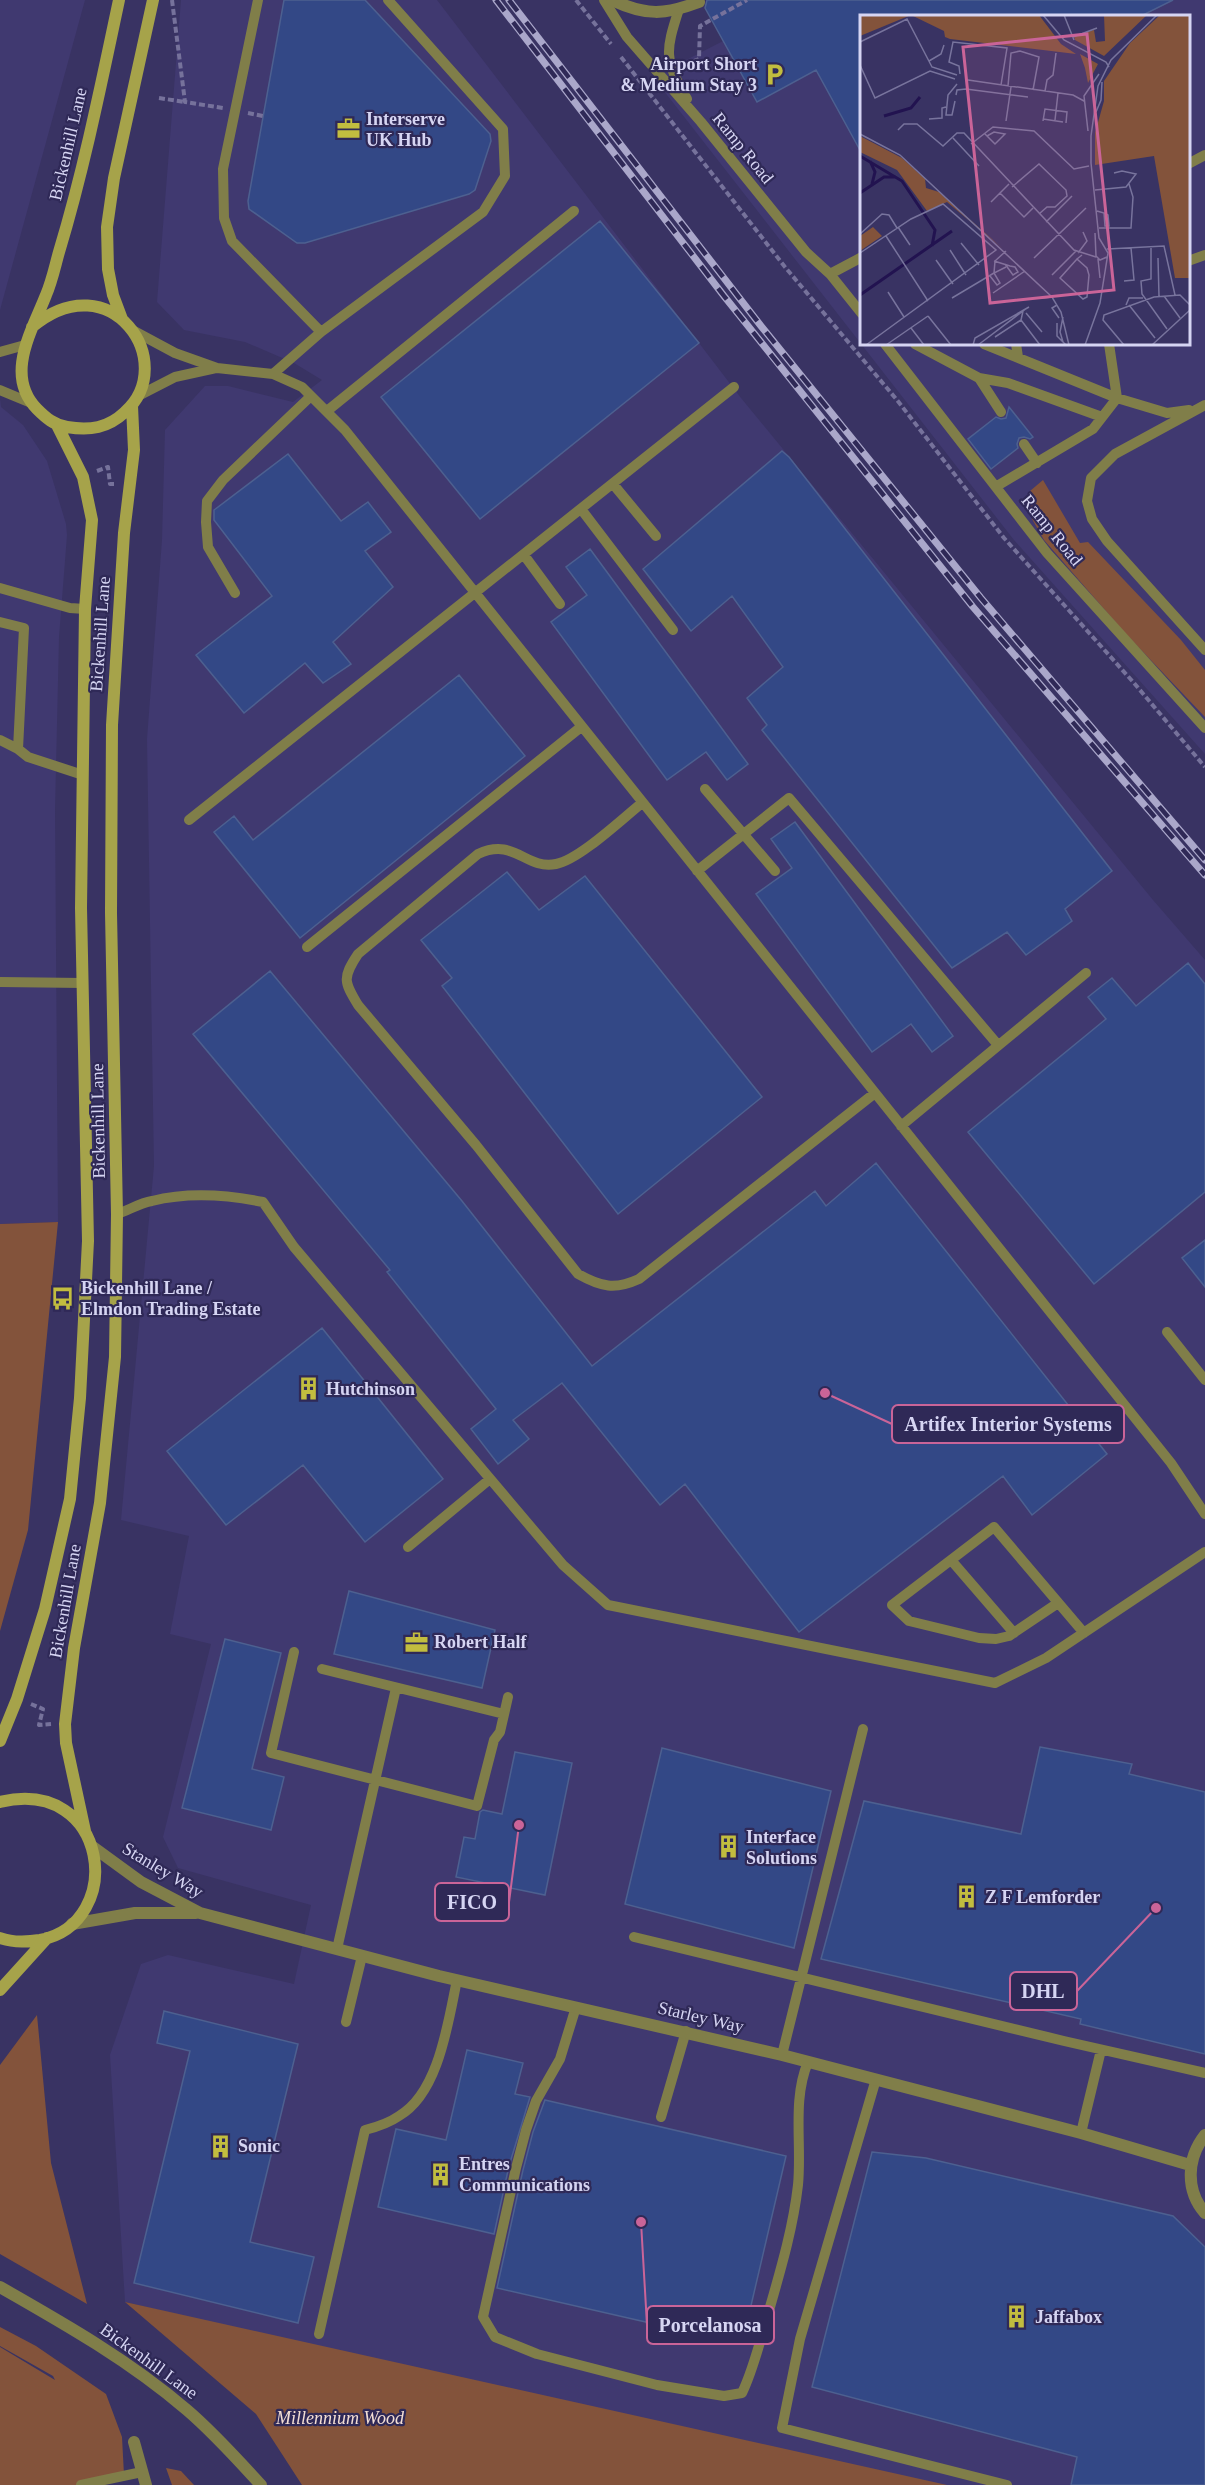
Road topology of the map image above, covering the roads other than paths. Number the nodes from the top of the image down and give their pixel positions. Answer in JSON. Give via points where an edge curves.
{"nodes":[{"id":1,"x":119,"y":0,"type":"edge"},
{"id":2,"x":153,"y":0,"type":"edge"},
{"id":3,"x":258,"y":0,"type":"edge"},
{"id":4,"x":388,"y":0,"type":"edge"},
{"id":5,"x":604,"y":0,"type":"edge"},
{"id":6,"x":612,"y":0,"type":"edge"},
{"id":7,"x":699,"y":2,"type":"dead end"},
{"id":8,"x":679,"y":9,"type":"junction"},
{"id":9,"x":701,"y":122,"type":"junction"},
{"id":10,"x":1205,"y":155,"type":"edge"},
{"id":11,"x":1190,"y":163,"type":"edge"},
{"id":12,"x":574,"y":211,"type":"dead end"},
{"id":13,"x":1205,"y":255,"type":"edge"},
{"id":14,"x":860,"y":258,"type":"edge"},
{"id":15,"x":1190,"y":260,"type":"edge"},
{"id":16,"x":830,"y":274,"type":"junction"},
{"id":17,"x":860,"y":313,"type":"edge"},
{"id":18,"x":122,"y":319,"type":"junction"},
{"id":19,"x":32,"y":327,"type":"junction"},
{"id":20,"x":134,"y":331,"type":"junction"},
{"id":21,"x":321,"y":332,"type":"junction"},
{"id":22,"x":25,"y":345,"type":"junction"},
{"id":23,"x":886,"y":345,"type":"edge"},
{"id":24,"x":917,"y":345,"type":"edge"},
{"id":25,"x":987,"y":345,"type":"edge"},
{"id":26,"x":1016,"y":345,"type":"edge"},
{"id":27,"x":1109,"y":345,"type":"edge"},
{"id":28,"x":0,"y":352,"type":"edge"},
{"id":29,"x":1018,"y":357,"type":"junction"},
{"id":30,"x":217,"y":368,"type":"junction"},
{"id":31,"x":273,"y":374,"type":"junction"},
{"id":32,"x":979,"y":378,"type":"junction"},
{"id":33,"x":734,"y":387,"type":"dead end"},
{"id":34,"x":0,"y":390,"type":"edge"},
{"id":35,"x":310,"y":396,"type":"junction"},
{"id":36,"x":1117,"y":398,"type":"junction"},
{"id":37,"x":135,"y":401,"type":"junction"},
{"id":38,"x":31,"y":403,"type":"junction"},
{"id":39,"x":1201,"y":407,"type":"edge"},
{"id":40,"x":327,"y":411,"type":"junction"},
{"id":41,"x":1001,"y":412,"type":"dead end"},
{"id":42,"x":1102,"y":417,"type":"junction"},
{"id":43,"x":57,"y":425,"type":"junction"},
{"id":44,"x":1024,"y":444,"type":"dead end"},
{"id":45,"x":1037,"y":462,"type":"junction"},
{"id":46,"x":613,"y":484,"type":"junction"},
{"id":47,"x":996,"y":486,"type":"junction"},
{"id":48,"x":581,"y":509,"type":"junction"},
{"id":49,"x":656,"y":536,"type":"dead end"},
{"id":50,"x":524,"y":555,"type":"junction"},
{"id":51,"x":0,"y":588,"type":"edge"},
{"id":52,"x":235,"y":593,"type":"dead end"},
{"id":53,"x":475,"y":594,"type":"junction"},
{"id":54,"x":560,"y":604,"type":"dead end"},
{"id":55,"x":86,"y":609,"type":"junction"},
{"id":56,"x":0,"y":622,"type":"edge"},
{"id":57,"x":672,"y":630,"type":"dead end"},
{"id":58,"x":1205,"y":650,"type":"edge"},
{"id":59,"x":581,"y":727,"type":"junction"},
{"id":60,"x":1205,"y":728,"type":"edge"},
{"id":61,"x":0,"y":740,"type":"edge"},
{"id":62,"x":18,"y":749,"type":"junction"},
{"id":63,"x":83,"y":775,"type":"junction"},
{"id":64,"x":705,"y":789,"type":"dead end"},
{"id":65,"x":642,"y":803,"type":"junction"},
{"id":66,"x":189,"y":820,"type":"dead end"},
{"id":67,"x":742,"y":835,"type":"junction"},
{"id":68,"x":775,"y":870,"type":"dead end"},
{"id":69,"x":697,"y":871,"type":"junction"},
{"id":70,"x":307,"y":947,"type":"dead end"},
{"id":71,"x":1086,"y":973,"type":"dead end"},
{"id":72,"x":0,"y":982,"type":"edge"},
{"id":73,"x":83,"y":983,"type":"junction"},
{"id":74,"x":999,"y":1045,"type":"junction"},
{"id":75,"x":875,"y":1093,"type":"junction"},
{"id":76,"x":901,"y":1125,"type":"junction"},
{"id":77,"x":117,"y":1215,"type":"junction"},
{"id":78,"x":1167,"y":1332,"type":"dead end"},
{"id":79,"x":1205,"y":1380,"type":"edge"},
{"id":80,"x":490,"y":1479,"type":"junction"},
{"id":81,"x":1205,"y":1514,"type":"edge"},
{"id":82,"x":408,"y":1547,"type":"dead end"},
{"id":83,"x":1205,"y":1552,"type":"edge"},
{"id":84,"x":951,"y":1560,"type":"junction"},
{"id":85,"x":1058,"y":1603,"type":"junction"},
{"id":86,"x":1014,"y":1633,"type":"junction"},
{"id":87,"x":1084,"y":1633,"type":"junction"},
{"id":88,"x":294,"y":1652,"type":"dead end"},
{"id":89,"x":322,"y":1669,"type":"dead end"},
{"id":90,"x":396,"y":1688,"type":"junction"},
{"id":91,"x":508,"y":1697,"type":"dead end"},
{"id":92,"x":17,"y":1699,"type":"junction"},
{"id":93,"x":504,"y":1714,"type":"junction"},
{"id":94,"x":0,"y":1722,"type":"edge"},
{"id":95,"x":863,"y":1729,"type":"dead end"},
{"id":96,"x":0,"y":1741,"type":"edge"},
{"id":97,"x":377,"y":1779,"type":"junction"},
{"id":98,"x":0,"y":1802,"type":"edge"},
{"id":99,"x":85,"y":1831,"type":"junction"},
{"id":100,"x":93,"y":1847,"type":"junction"},
{"id":101,"x":200,"y":1913,"type":"junction"},
{"id":102,"x":72,"y":1924,"type":"junction"},
{"id":103,"x":634,"y":1937,"type":"dead end"},
{"id":104,"x":0,"y":1938,"type":"edge"},
{"id":105,"x":48,"y":1938,"type":"junction"},
{"id":106,"x":337,"y":1949,"type":"junction"},
{"id":107,"x":362,"y":1956,"type":"junction"},
{"id":108,"x":802,"y":1978,"type":"junction"},
{"id":109,"x":457,"y":1980,"type":"junction"},
{"id":110,"x":0,"y":1990,"type":"edge"},
{"id":111,"x":576,"y":2007,"type":"junction"},
{"id":112,"x":346,"y":2022,"type":"dead end"},
{"id":113,"x":686,"y":2031,"type":"junction"},
{"id":114,"x":1101,"y":2050,"type":"junction"},
{"id":115,"x":782,"y":2055,"type":"junction"},
{"id":116,"x":808,"y":2062,"type":"junction"},
{"id":117,"x":1205,"y":2073,"type":"edge"},
{"id":118,"x":876,"y":2079,"type":"junction"},
{"id":119,"x":662,"y":2117,"type":"dead end"},
{"id":120,"x":1081,"y":2133,"type":"junction"},
{"id":121,"x":1205,"y":2135,"type":"edge"},
{"id":122,"x":1190,"y":2165,"type":"junction"},
{"id":123,"x":1205,"y":2213,"type":"edge"},
{"id":124,"x":0,"y":2287,"type":"edge"},
{"id":125,"x":319,"y":2334,"type":"dead end"},
{"id":126,"x":134,"y":2442,"type":"dead end"},
{"id":127,"x":142,"y":2472,"type":"junction"},
{"id":128,"x":81,"y":2485,"type":"edge"},
{"id":129,"x":146,"y":2485,"type":"edge"},
{"id":130,"x":261,"y":2485,"type":"edge"},
{"id":131,"x":1007,"y":2485,"type":"edge"}],
"edges":[{"from":1,"to":19,"type":"main road","name":"Bickenhill Lane","via":[[80,183],[47,293]]},
{"from":2,"to":18,"type":"main road","via":[[107,227],[108,269]]},
{"from":3,"to":21,"type":"lane","via":[[223,169],[224,218],[232,242]]},
{"from":4,"to":21,"type":"lane","via":[[503,129],[505,176],[483,212]]},
{"from":5,"to":9,"type":"lane","name":"Ramp Road","via":[[627,37]]},
{"from":6,"to":8,"type":"street","via":[[630,8],[660,13]]},
{"from":7,"to":8,"type":"street"},
{"from":8,"to":9,"type":"lane","via":[[668,55],[677,82]]},
{"from":9,"to":16,"type":"lane","name":"Ramp Road","via":[[806,252]]},
{"from":10,"to":11,"type":"lane"},
{"from":12,"to":40,"type":"lane"},
{"from":13,"to":15,"type":"lane"},
{"from":14,"to":16,"type":"lane"},
{"from":16,"to":17,"type":"lane","name":"Ramp Road"},
{"from":18,"to":19,"type":"main road","via":[[99,307],[70,306]]},
{"from":18,"to":20,"type":"main road"},
{"from":19,"to":22,"type":"main road"},
{"from":20,"to":30,"type":"lane","via":[[175,353]]},
{"from":20,"to":37,"type":"main road","via":[[144,364],[143,381]]},
{"from":21,"to":31,"type":"lane"},
{"from":22,"to":28,"type":"lane"},
{"from":22,"to":38,"type":"main road","via":[[22,382]]},
{"from":23,"to":47,"type":"lane","name":"Ramp Road"},
{"from":24,"to":32,"type":"lane"},
{"from":25,"to":29,"type":"lane"},
{"from":26,"to":29,"type":"lane"},
{"from":27,"to":36,"type":"lane"},
{"from":29,"to":36,"type":"lane"},
{"from":30,"to":31,"type":"lane"},
{"from":30,"to":37,"type":"lane","via":[[175,377]]},
{"from":31,"to":35,"type":"lane","via":[[302,387]]},
{"from":32,"to":41,"type":"lane"},
{"from":32,"to":42,"type":"lane","via":[[1008,383]]},
{"from":33,"to":46,"type":"lane"},
{"from":34,"to":38,"type":"lane"},
{"from":35,"to":40,"type":"lane"},
{"from":35,"to":52,"type":"lane","via":[[223,480],[207,501],[208,547]]},
{"from":36,"to":39,"type":"lane","via":[[1167,413]]},
{"from":36,"to":42,"type":"lane"},
{"from":37,"to":43,"type":"main road","via":[[114,422],[98,428],[82,430]]},
{"from":37,"to":77,"type":"main road","name":"Bickenhill Lane","via":[[112,725]]},
{"from":38,"to":43,"type":"main road"},
{"from":39,"to":58,"type":"lane","via":[[1115,454],[1091,478],[1087,501],[1092,519],[1107,542]]},
{"from":40,"to":53,"type":"lane"},
{"from":42,"to":45,"type":"lane","via":[[1093,429]]},
{"from":43,"to":55,"type":"main road","name":"Bickenhill Lane","via":[[83,477],[92,520]]},
{"from":44,"to":45,"type":"lane"},
{"from":45,"to":47,"type":"lane"},
{"from":46,"to":48,"type":"lane"},
{"from":46,"to":49,"type":"lane"},
{"from":47,"to":60,"type":"lane","name":"Ramp Road","via":[[1047,553]]},
{"from":48,"to":50,"type":"lane"},
{"from":48,"to":57,"type":"lane"},
{"from":50,"to":53,"type":"lane"},
{"from":50,"to":54,"type":"lane"},
{"from":51,"to":55,"type":"lane"},
{"from":53,"to":59,"type":"lane"},
{"from":53,"to":66,"type":"lane"},
{"from":55,"to":63,"type":"main road","name":"Bickenhill Lane"},
{"from":56,"to":62,"type":"lane","via":[[24,628]]},
{"from":59,"to":65,"type":"lane"},
{"from":59,"to":70,"type":"lane"},
{"from":61,"to":62,"type":"lane"},
{"from":62,"to":63,"type":"lane","via":[[28,758]]},
{"from":63,"to":73,"type":"main road","name":"Bickenhill Lane"},
{"from":64,"to":67,"type":"lane"},
{"from":65,"to":69,"type":"lane"},
{"from":65,"to":75,"type":"lane","via":[[570,859],[555,864],[540,863],[506,848],[492,847],[478,854],[358,954],[346,971],[346,986],[358,1005],[578,1274],[595,1284],[618,1285],[639,1279]]},
{"from":67,"to":68,"type":"lane"},
{"from":67,"to":69,"type":"lane"},
{"from":67,"to":74,"type":"lane","via":[[789,798]]},
{"from":69,"to":75,"type":"lane"},
{"from":71,"to":74,"type":"lane"},
{"from":72,"to":73,"type":"lane"},
{"from":73,"to":92,"type":"main road","name":"Bickenhill Lane","via":[[88,1241],[80,1398],[69,1499],[45,1609]]},
{"from":74,"to":76,"type":"lane"},
{"from":75,"to":76,"type":"lane"},
{"from":76,"to":81,"type":"lane","via":[[1171,1463]]},
{"from":77,"to":80,"type":"lane","via":[[151,1201],[183,1197],[232,1196],[263,1202],[294,1246]]},
{"from":77,"to":99,"type":"main road","name":"Bickenhill Lane","via":[[115,1357],[101,1492],[65,1724]]},
{"from":78,"to":79,"type":"lane"},
{"from":80,"to":82,"type":"lane"},
{"from":80,"to":87,"type":"lane","via":[[563,1565],[608,1605],[994,1683],[1046,1658]]},
{"from":83,"to":87,"type":"lane"},
{"from":84,"to":85,"type":"lane","via":[[994,1527]]},
{"from":84,"to":86,"type":"lane"},
{"from":84,"to":86,"type":"lane","via":[[892,1605],[909,1621],[969,1635],[996,1639]]},
{"from":85,"to":86,"type":"lane"},
{"from":85,"to":87,"type":"lane"},
{"from":88,"to":97,"type":"lane","via":[[272,1753]]},
{"from":89,"to":90,"type":"lane"},
{"from":90,"to":93,"type":"lane"},
{"from":90,"to":97,"type":"lane"},
{"from":91,"to":93,"type":"lane"},
{"from":92,"to":94,"type":"lane"},
{"from":92,"to":96,"type":"main road","name":"Bickenhill Lane"},
{"from":93,"to":97,"type":"lane","via":[[477,1806]]},
{"from":95,"to":108,"type":"lane"},
{"from":97,"to":106,"type":"lane"},
{"from":98,"to":99,"type":"main road","via":[[36,1798],[55,1804]]},
{"from":99,"to":100,"type":"main road"},
{"from":100,"to":101,"type":"street","name":"Stanley Way","via":[[141,1882]]},
{"from":100,"to":102,"type":"main road","via":[[94,1889]]},
{"from":101,"to":102,"type":"street","name":"Stanley Way","via":[[135,1912]]},
{"from":101,"to":106,"type":"street","name":"Starley Way"},
{"from":102,"to":105,"type":"main road"},
{"from":103,"to":108,"type":"lane"},
{"from":104,"to":105,"type":"main road","via":[[27,1942]]},
{"from":105,"to":110,"type":"main road"},
{"from":106,"to":107,"type":"street","name":"Starley Way"},
{"from":107,"to":109,"type":"street","name":"Starley Way"},
{"from":107,"to":112,"type":"lane"},
{"from":108,"to":114,"type":"lane"},
{"from":108,"to":115,"type":"lane"},
{"from":109,"to":111,"type":"street","name":"Starley Way"},
{"from":109,"to":125,"type":"lane","via":[[429,2083],[402,2115],[365,2130]]},
{"from":111,"to":113,"type":"street","name":"Starley Way"},
{"from":111,"to":116,"type":"lane","via":[[560,2059],[536,2101],[526,2130],[483,2317],[495,2337],[537,2354],[657,2385],[724,2396],[742,2393],[751,2375],[794,2210],[800,2162],[799,2102]]},
{"from":113,"to":115,"type":"street","name":"Starley Way"},
{"from":113,"to":119,"type":"lane"},
{"from":114,"to":117,"type":"lane"},
{"from":114,"to":120,"type":"lane"},
{"from":115,"to":116,"type":"street","name":"Starley Way"},
{"from":116,"to":118,"type":"street","name":"Starley Way"},
{"from":118,"to":120,"type":"street","name":"Starley Way"},
{"from":118,"to":131,"type":"lane","via":[[800,2339],[782,2428]]},
{"from":120,"to":122,"type":"street","name":"Starley Way"},
{"from":121,"to":122,"type":"street"},
{"from":122,"to":123,"type":"street","via":[[1194,2196]]},
{"from":124,"to":130,"type":"street","name":"Bickenhill Lane","via":[[142,2374],[188,2411]]},
{"from":126,"to":127,"type":"street"},
{"from":127,"to":128,"type":"lane"},
{"from":127,"to":129,"type":"street"}]}
